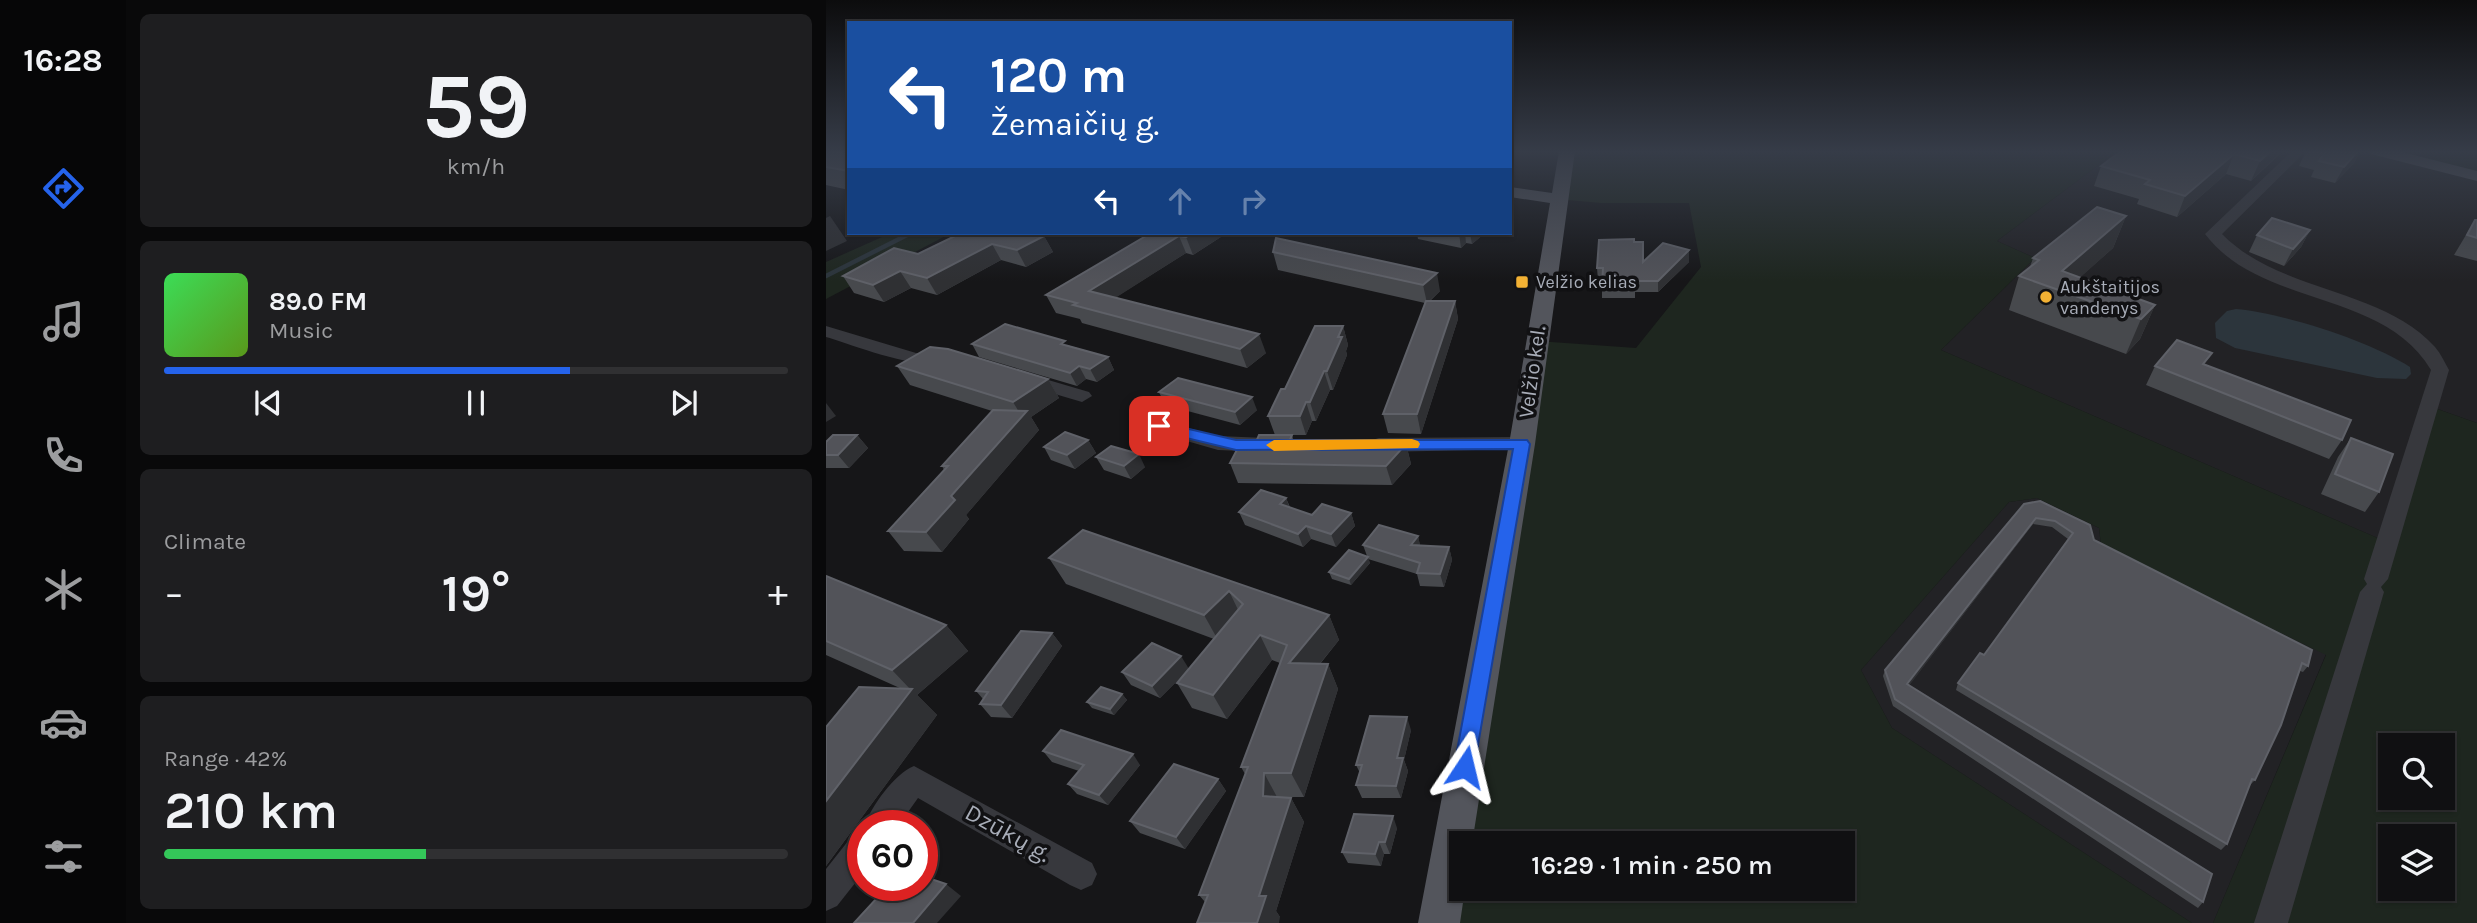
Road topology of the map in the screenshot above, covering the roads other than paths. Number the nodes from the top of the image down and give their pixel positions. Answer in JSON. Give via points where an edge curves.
{"nodes":[{"id":1,"x":1524,"y":194,"type":"edge"},
{"id":2,"x":1558,"y":194,"type":"edge"},
{"id":3,"x":2255,"y":194,"type":"edge"},
{"id":4,"x":1557,"y":199,"type":"junction"},
{"id":5,"x":826,"y":331,"type":"edge"},
{"id":6,"x":959,"y":359,"type":"edge"},
{"id":7,"x":1008,"y":374,"type":"edge"},
{"id":8,"x":1082,"y":396,"type":"dead end"},
{"id":9,"x":1159,"y":426,"type":"dead end"},
{"id":10,"x":1522,"y":444,"type":"junction"},
{"id":11,"x":1363,"y":445,"type":"edge"},
{"id":12,"x":1287,"y":446,"type":"edge"},
{"id":13,"x":891,"y":810,"type":"edge"},
{"id":14,"x":847,"y":868,"type":"edge"},
{"id":15,"x":1081,"y":874,"type":"dead end"},
{"id":16,"x":826,"y":895,"type":"edge"},
{"id":17,"x":1438,"y":923,"type":"edge"},
{"id":18,"x":2271,"y":923,"type":"edge"}],
"edges":[{"from":1,"to":4,"type":"main road"},
{"from":2,"to":4,"type":"main road","name":"Velžio kel."},
{"from":3,"to":18,"type":"street","via":[[2213,234],[2233,255],[2256,269],[2374,316],[2418,341],[2436,358],[2440,370]]},
{"from":4,"to":10,"type":"main road","name":"Velžio kel."},
{"from":5,"to":6,"type":"street","via":[[915,358]]},
{"from":7,"to":8,"type":"street"},
{"from":9,"to":12,"type":"street","via":[[1218,443]]},
{"from":10,"to":11,"type":"street"},
{"from":10,"to":17,"type":"main road","name":"Velžio kel."},
{"from":13,"to":15,"type":"street","name":"Dzūkų g.","via":[[914,780]]},
{"from":14,"to":16,"type":"street"}]}
